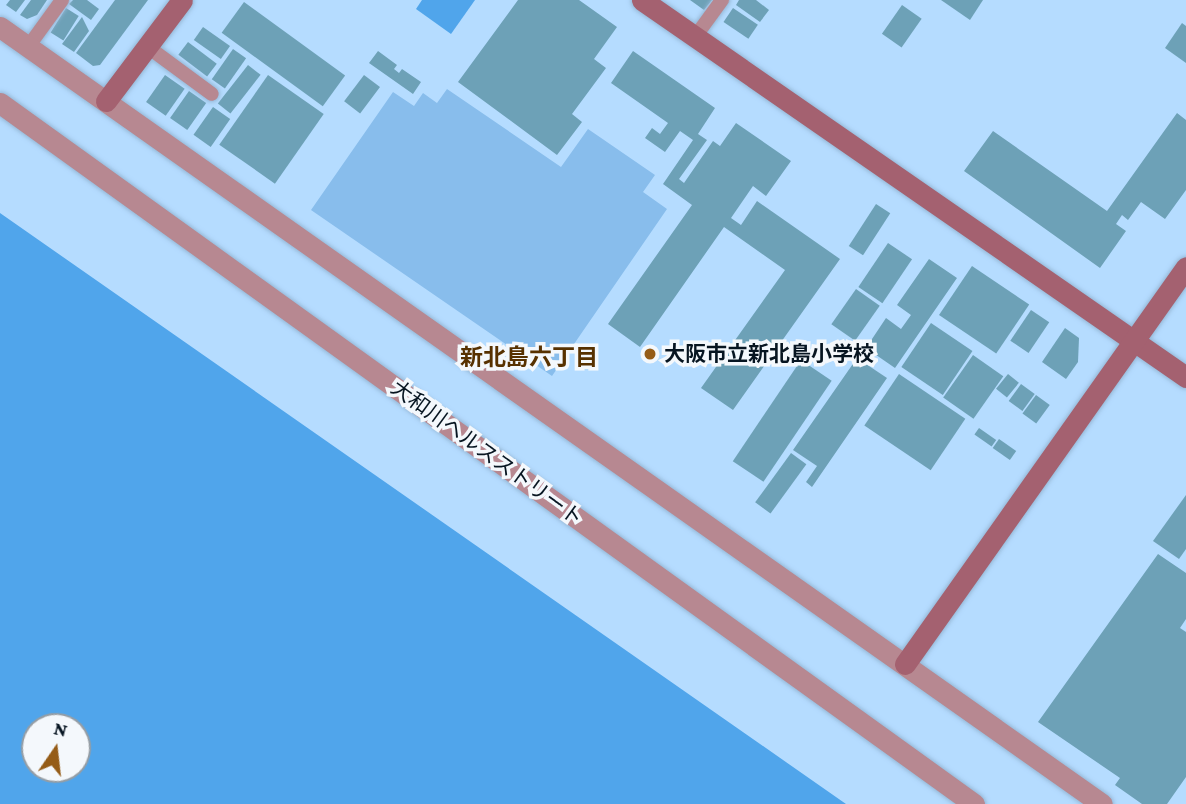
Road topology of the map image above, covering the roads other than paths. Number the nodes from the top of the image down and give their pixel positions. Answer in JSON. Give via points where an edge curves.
{"nodes":[{"id":1,"x":62,"y":0,"type":"edge"},
{"id":2,"x":182,"y":0,"type":"edge"},
{"id":3,"x":642,"y":0,"type":"edge"},
{"id":4,"x":722,"y":0,"type":"edge"},
{"id":5,"x":0,"y":27,"type":"edge"},
{"id":6,"x":695,"y":37,"type":"junction"},
{"id":7,"x":28,"y":47,"type":"junction"},
{"id":8,"x":148,"y":47,"type":"junction"},
{"id":9,"x":212,"y":94,"type":"dead end"},
{"id":10,"x":106,"y":101,"type":"junction"},
{"id":11,"x":0,"y":103,"type":"edge"},
{"id":12,"x":1186,"y":267,"type":"edge"},
{"id":13,"x":1134,"y":341,"type":"junction"},
{"id":14,"x":1186,"y":377,"type":"edge"},
{"id":15,"x":905,"y":664,"type":"junction"},
{"id":16,"x":974,"y":804,"type":"edge"},
{"id":17,"x":1101,"y":804,"type":"edge"}],
"edges":[{"from":1,"to":7,"type":"lane"},
{"from":2,"to":8,"type":"street"},
{"from":3,"to":6,"type":"street"},
{"from":4,"to":6,"type":"lane"},
{"from":5,"to":7,"type":"street"},
{"from":6,"to":13,"type":"street"},
{"from":7,"to":10,"type":"street"},
{"from":8,"to":9,"type":"lane"},
{"from":8,"to":10,"type":"street"},
{"from":10,"to":15,"type":"street"},
{"from":11,"to":16,"type":"street","name":"大和川ヘルスストリート"},
{"from":12,"to":13,"type":"street"},
{"from":13,"to":14,"type":"street"},
{"from":13,"to":15,"type":"street"},
{"from":15,"to":17,"type":"street"}]}
